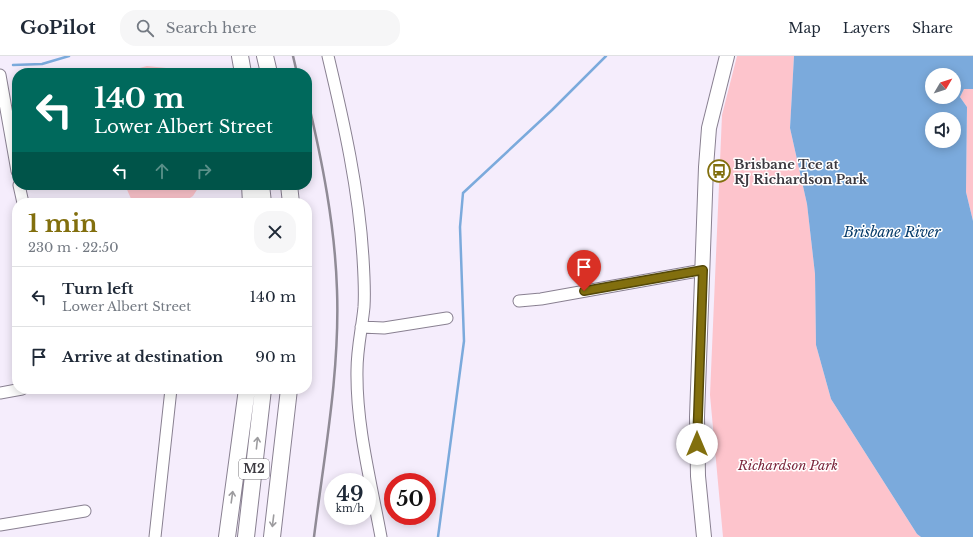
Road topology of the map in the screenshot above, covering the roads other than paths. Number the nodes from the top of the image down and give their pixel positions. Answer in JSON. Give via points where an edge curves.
{"nodes":[{"id":1,"x":240,"y":56,"type":"edge"},
{"id":2,"x":265,"y":56,"type":"edge"},
{"id":3,"x":328,"y":56,"type":"edge"},
{"id":4,"x":727,"y":56,"type":"edge"},
{"id":5,"x":237,"y":68,"type":"edge"},
{"id":6,"x":242,"y":68,"type":"edge"},
{"id":7,"x":268,"y":68,"type":"edge"},
{"id":8,"x":0,"y":75,"type":"edge"},
{"id":9,"x":12,"y":143,"type":"edge"},
{"id":10,"x":703,"y":270,"type":"junction"},
{"id":11,"x":519,"y":301,"type":"dead end"},
{"id":12,"x":447,"y":318,"type":"dead end"},
{"id":13,"x":361,"y":327,"type":"junction"},
{"id":14,"x":12,"y":391,"type":"edge"},
{"id":15,"x":0,"y":393,"type":"edge"},
{"id":16,"x":170,"y":394,"type":"edge"},
{"id":17,"x":246,"y":394,"type":"edge"},
{"id":18,"x":262,"y":394,"type":"edge"},
{"id":19,"x":288,"y":394,"type":"edge"},
{"id":20,"x":85,"y":511,"type":"dead end"},
{"id":21,"x":0,"y":525,"type":"edge"},
{"id":22,"x":155,"y":537,"type":"edge"},
{"id":23,"x":227,"y":537,"type":"edge"},
{"id":24,"x":246,"y":537,"type":"edge"},
{"id":25,"x":272,"y":537,"type":"edge"},
{"id":26,"x":381,"y":537,"type":"edge"},
{"id":27,"x":704,"y":537,"type":"edge"}],
"edges":[{"from":1,"to":5,"type":"highway"},
{"from":1,"to":6,"type":"highway"},
{"from":2,"to":7,"type":"highway"},
{"from":3,"to":13,"type":"street","via":[[346,133],[358,208],[364,280]]},
{"from":4,"to":10,"type":"main road","via":[[707,147]]},
{"from":8,"to":9,"type":"street"},
{"from":10,"to":11,"type":"street"},
{"from":10,"to":27,"type":"main road","via":[[697,444]]},
{"from":12,"to":13,"type":"street","via":[[384,328]]},
{"from":13,"to":26,"type":"street","via":[[357,370],[358,394]]},
{"from":14,"to":15,"type":"street"},
{"from":16,"to":22,"type":"street"},
{"from":23,"to":17,"type":"highway","one_way":true},
{"from":24,"to":18,"type":"highway","number":"M2","one_way":true},
{"from":19,"to":25,"type":"highway","number":"M2","one_way":true},
{"from":20,"to":21,"type":"street"}]}
